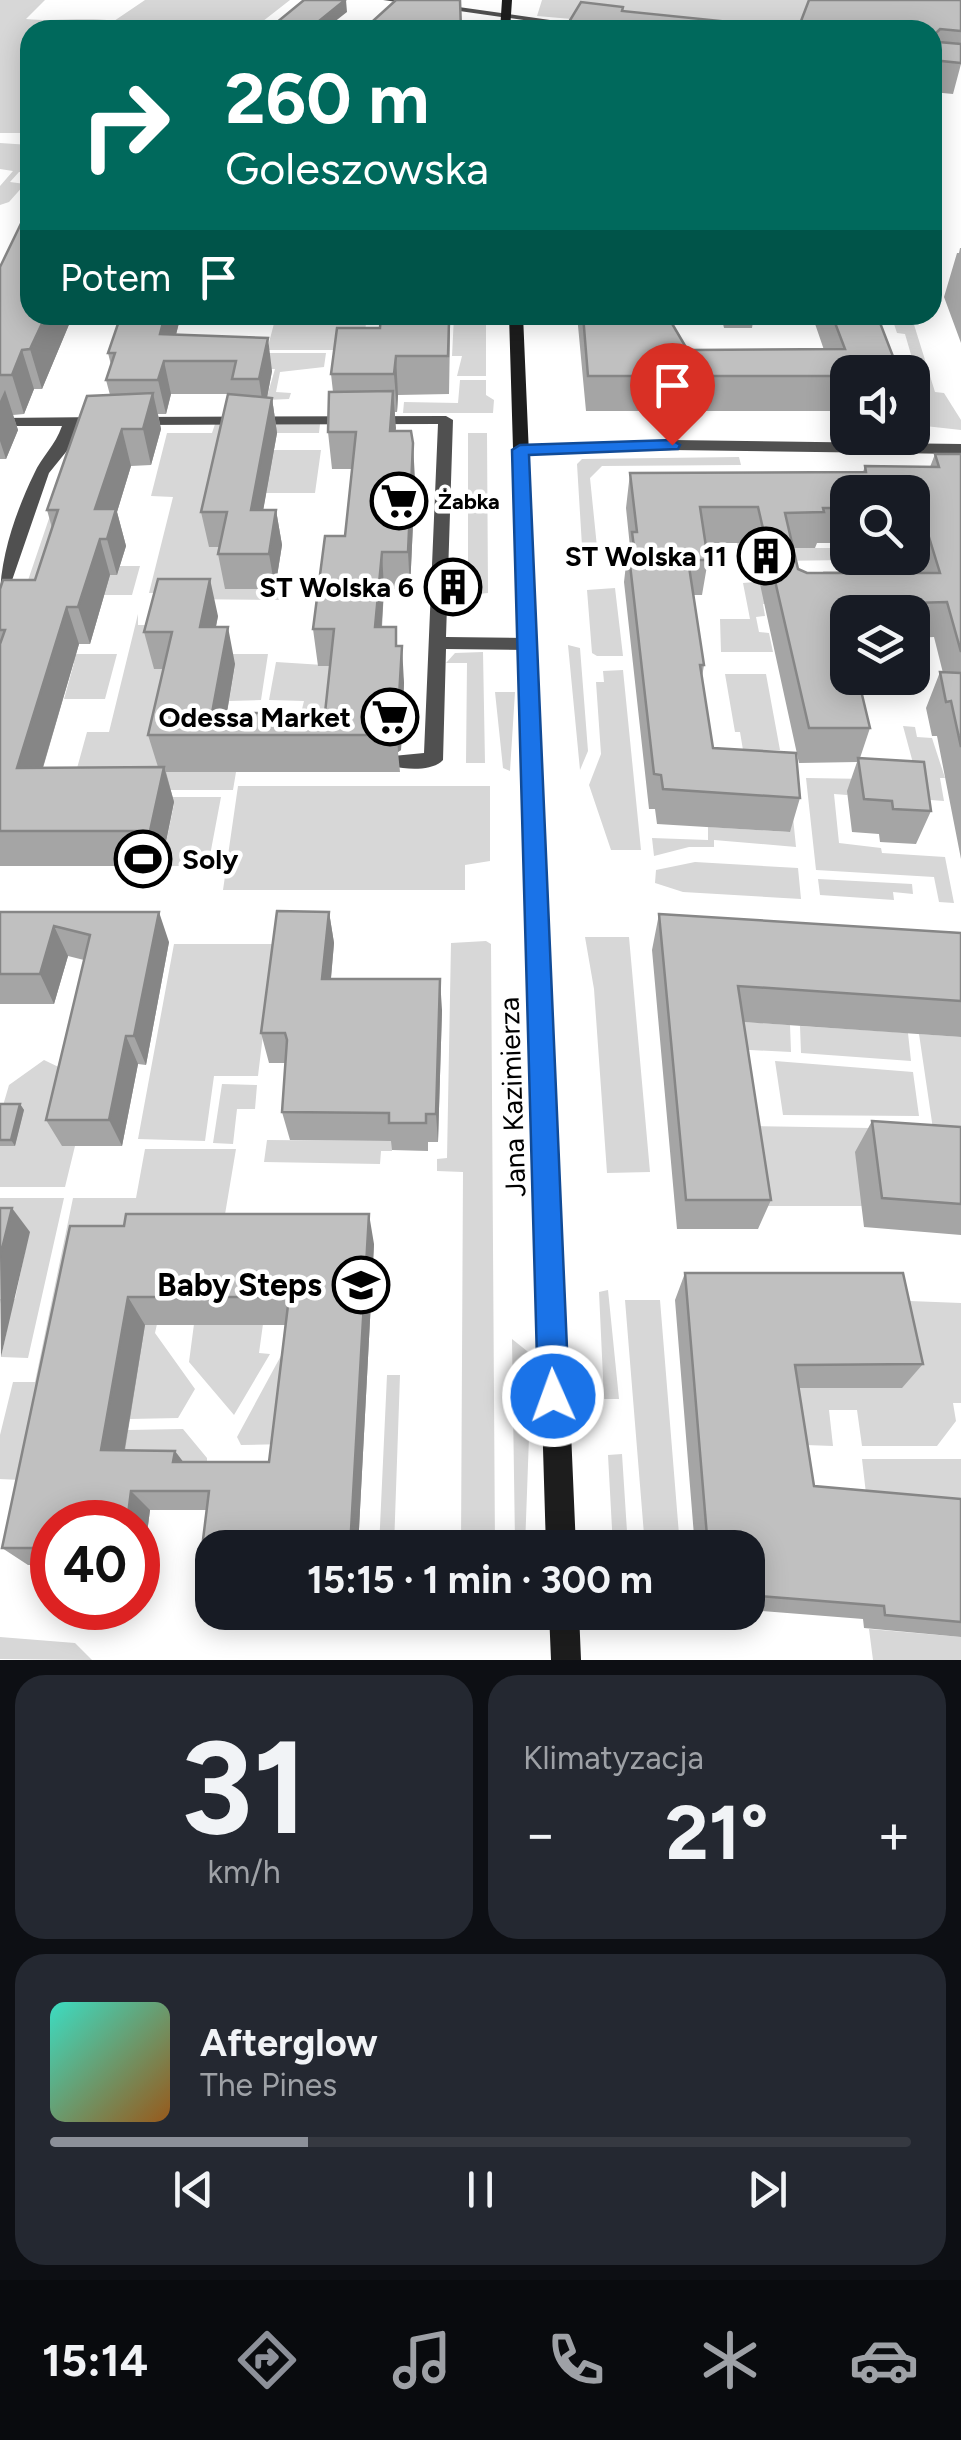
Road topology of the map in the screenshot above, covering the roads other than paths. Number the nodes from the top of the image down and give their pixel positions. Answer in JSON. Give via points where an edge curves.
{"nodes":[{"id":1,"x":388,"y":0,"type":"edge"},
{"id":2,"x":507,"y":0,"type":"edge"},
{"id":3,"x":504,"y":17,"type":"junction"},
{"id":4,"x":504,"y":20,"type":"edge"},
{"id":5,"x":530,"y":20,"type":"edge"},
{"id":6,"x":516,"y":325,"type":"edge"},
{"id":7,"x":71,"y":421,"type":"junction"},
{"id":8,"x":0,"y":422,"type":"edge"},
{"id":9,"x":961,"y":449,"type":"edge"},
{"id":10,"x":520,"y":450,"type":"junction"},
{"id":11,"x":0,"y":592,"type":"edge"},
{"id":12,"x":437,"y":643,"type":"junction"},
{"id":13,"x":528,"y":644,"type":"junction"},
{"id":14,"x":400,"y":761,"type":"dead end"},
{"id":15,"x":559,"y":1530,"type":"edge"},
{"id":16,"x":565,"y":1630,"type":"edge"},
{"id":17,"x":566,"y":1660,"type":"edge"}],
"edges":[{"from":1,"to":3,"type":"street"},
{"from":2,"to":3,"type":"street"},
{"from":3,"to":4,"type":"street"},
{"from":3,"to":5,"type":"street"},
{"from":6,"to":10,"type":"street","name":"Jana Kazimierza"},
{"from":7,"to":8,"type":"street"},
{"from":7,"to":11,"type":"street","via":[[62,447],[42,472]]},
{"from":7,"to":12,"type":"street","via":[[446,420]]},
{"from":9,"to":10,"type":"street"},
{"from":10,"to":13,"type":"street","name":"Jana Kazimierza"},
{"from":12,"to":13,"type":"street"},
{"from":12,"to":14,"type":"street","via":[[433,760]]},
{"from":13,"to":15,"type":"street","name":"Jana Kazimierza"},
{"from":16,"to":17,"type":"street"}]}
